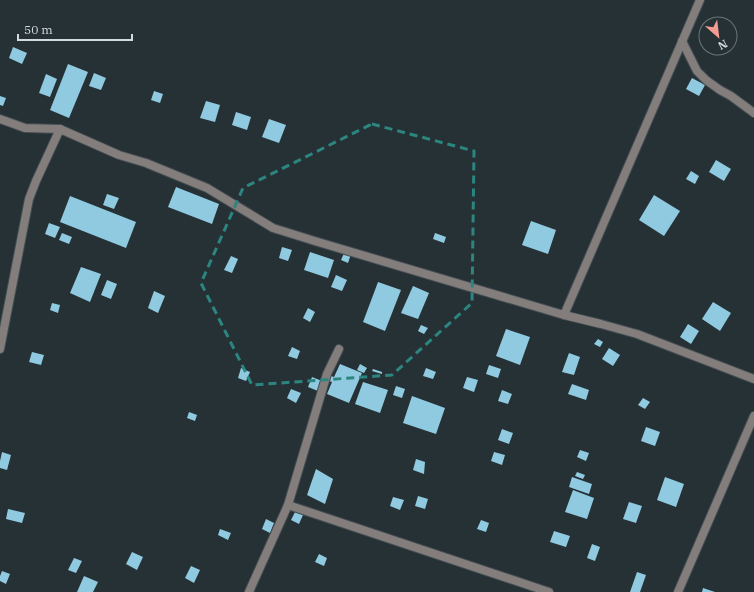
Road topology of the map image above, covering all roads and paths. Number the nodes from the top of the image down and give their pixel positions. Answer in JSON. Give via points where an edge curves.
{"nodes":[{"id":1,"x":700,"y":0,"type":"edge"},
{"id":2,"x":682,"y":41,"type":"junction"},
{"id":3,"x":754,"y":113,"type":"edge"},
{"id":4,"x":0,"y":119,"type":"edge"},
{"id":5,"x":60,"y":129,"type":"junction"},
{"id":6,"x":564,"y":315,"type":"junction"},
{"id":7,"x":0,"y":348,"type":"edge"},
{"id":8,"x":339,"y":349,"type":"dead end"},
{"id":9,"x":754,"y":379,"type":"edge"},
{"id":10,"x":754,"y":416,"type":"edge"},
{"id":11,"x":288,"y":505,"type":"junction"},
{"id":12,"x":249,"y":592,"type":"edge"},
{"id":13,"x":549,"y":592,"type":"edge"},
{"id":14,"x":678,"y":592,"type":"edge"}],
"edges":[{"from":1,"to":2,"type":"street"},
{"from":2,"to":3,"type":"street","via":[[697,71]]},
{"from":2,"to":6,"type":"street"},
{"from":4,"to":5,"type":"street","via":[[25,128]]},
{"from":5,"to":6,"type":"street","via":[[119,155],[207,188],[273,228]]},
{"from":5,"to":7,"type":"street","via":[[29,199]]},
{"from":6,"to":9,"type":"street","via":[[637,334]]},
{"from":8,"to":11,"type":"street","via":[[327,374]]},
{"from":10,"to":14,"type":"street"},
{"from":11,"to":12,"type":"street"},
{"from":11,"to":13,"type":"street"}]}
